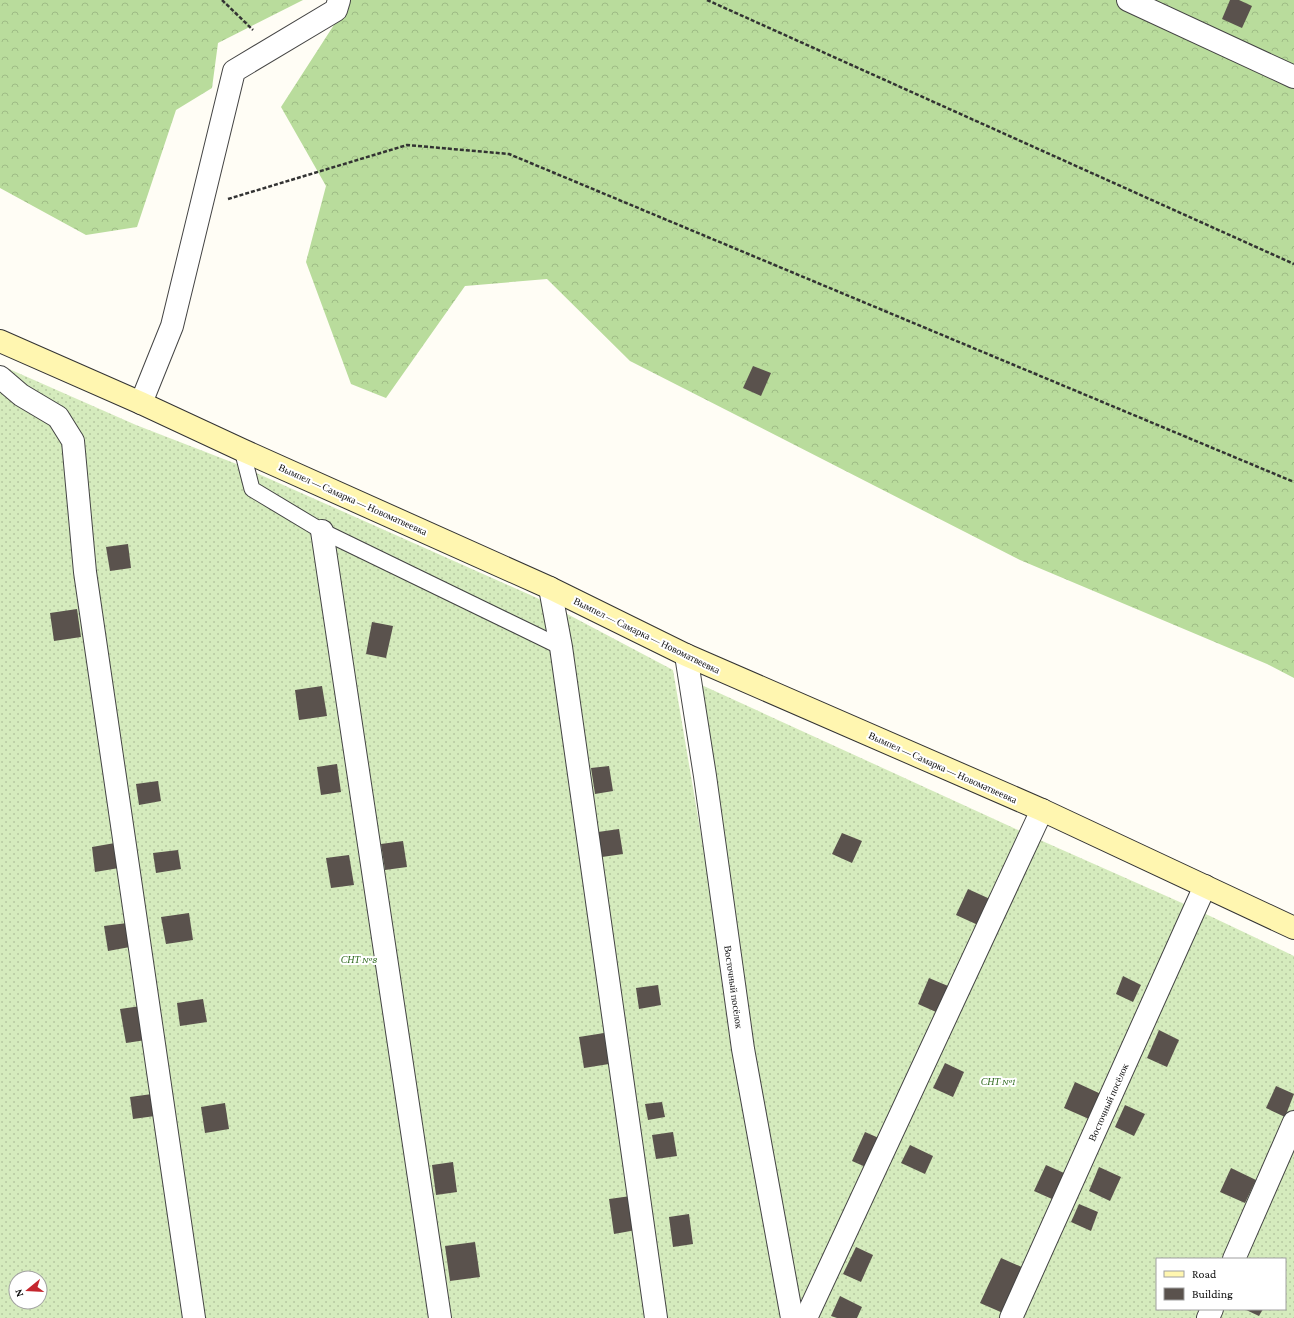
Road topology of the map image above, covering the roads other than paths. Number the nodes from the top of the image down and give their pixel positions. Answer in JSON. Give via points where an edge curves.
{"nodes":[{"id":1,"x":340,"y":0,"type":"edge"},
{"id":2,"x":1128,"y":0,"type":"edge"},
{"id":3,"x":1294,"y":77,"type":"edge"},
{"id":4,"x":0,"y":341,"type":"edge"},
{"id":5,"x":0,"y":377,"type":"edge"},
{"id":6,"x":141,"y":403,"type":"junction"},
{"id":7,"x":242,"y":450,"type":"junction"},
{"id":8,"x":322,"y":531,"type":"junction"},
{"id":9,"x":550,"y":588,"type":"junction"},
{"id":10,"x":561,"y":647,"type":"junction"},
{"id":11,"x":686,"y":655,"type":"junction"},
{"id":12,"x":1042,"y":810,"type":"junction"},
{"id":13,"x":1205,"y":886,"type":"junction"},
{"id":14,"x":1294,"y":928,"type":"edge"},
{"id":15,"x":1294,"y":1122,"type":"edge"},
{"id":16,"x":1234,"y":1258,"type":"edge"},
{"id":17,"x":194,"y":1318,"type":"edge"},
{"id":18,"x":440,"y":1318,"type":"edge"},
{"id":19,"x":656,"y":1318,"type":"edge"},
{"id":20,"x":792,"y":1318,"type":"edge"},
{"id":21,"x":806,"y":1318,"type":"edge"},
{"id":22,"x":1010,"y":1318,"type":"edge"}],
"edges":[{"from":1,"to":6,"type":"street","via":[[336,10],[234,71],[172,326]]},
{"from":2,"to":3,"type":"street"},
{"from":4,"to":6,"type":"main road","name":"Вымпел — Самарка — Новоматвеевка"},
{"from":5,"to":17,"type":"street","via":[[21,395],[58,417],[73,441],[85,572]]},
{"from":6,"to":7,"type":"main road","name":"Вымпел — Самарка — Новоматвеевка"},
{"from":7,"to":8,"type":"lane","via":[[252,489]]},
{"from":7,"to":9,"type":"main road","name":"Вымпел — Самарка — Новоматвеевка"},
{"from":8,"to":10,"type":"lane"},
{"from":8,"to":18,"type":"street"},
{"from":9,"to":10,"type":"street"},
{"from":9,"to":11,"type":"main road","name":"Вымпел — Самарка — Новоматвеевка"},
{"from":10,"to":19,"type":"street"},
{"from":11,"to":12,"type":"main road","name":"Вымпел — Самарка — Новоматвеевка"},
{"from":11,"to":20,"type":"street","name":"Восточный посёлок","via":[[743,1048]]},
{"from":12,"to":13,"type":"main road","name":"Вымпел — Самарка — Новоматвеевка"},
{"from":12,"to":21,"type":"street"},
{"from":13,"to":14,"type":"main road","name":"Вымпел — Самарка — Новоматвеевка"},
{"from":13,"to":22,"type":"street","name":"Восточный посёлок"},
{"from":15,"to":16,"type":"street"}]}
